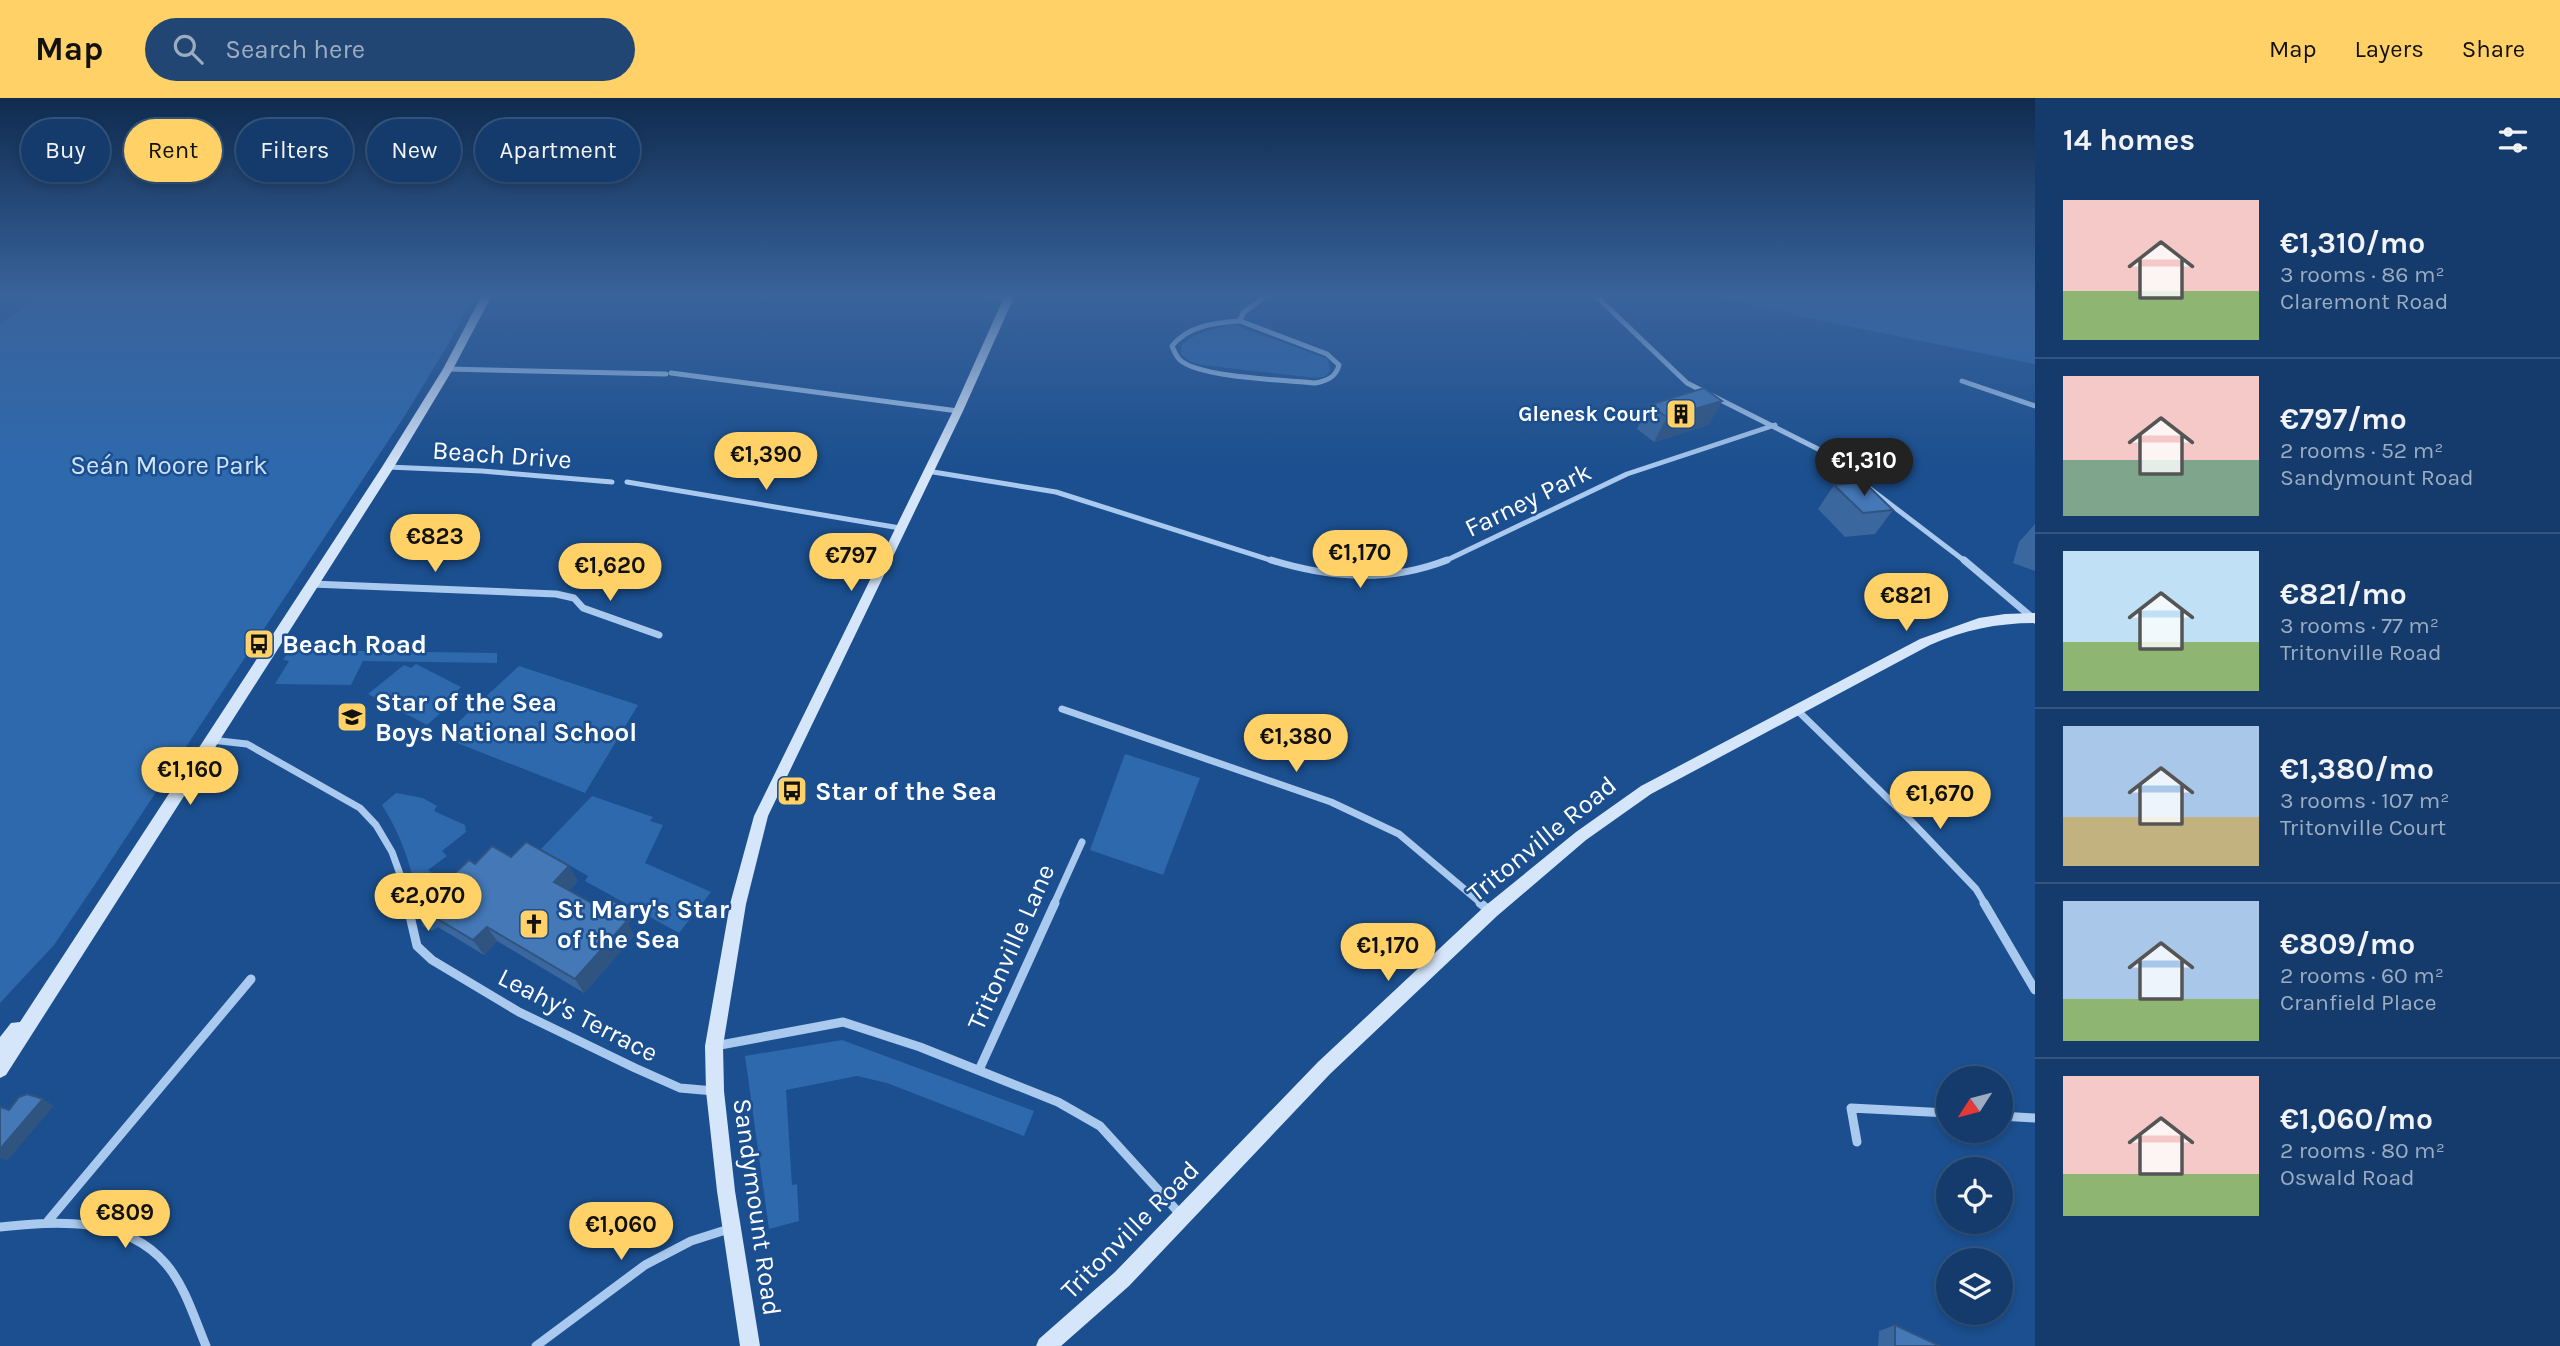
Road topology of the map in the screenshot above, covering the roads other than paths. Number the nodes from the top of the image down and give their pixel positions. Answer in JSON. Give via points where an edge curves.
{"nodes":[{"id":1,"x":456,"y":353,"type":"edge"},
{"id":2,"x":984,"y":353,"type":"edge"},
{"id":3,"x":1174,"y":353,"type":"edge"},
{"id":4,"x":1325,"y":353,"type":"edge"},
{"id":5,"x":1656,"y":353,"type":"edge"},
{"id":6,"x":448,"y":369,"type":"junction"},
{"id":7,"x":1962,"y":381,"type":"dead end"},
{"id":8,"x":2035,"y":406,"type":"edge"},
{"id":9,"x":958,"y":411,"type":"junction"},
{"id":10,"x":1775,"y":425,"type":"junction"},
{"id":11,"x":388,"y":467,"type":"junction"},
{"id":12,"x":927,"y":471,"type":"junction"},
{"id":13,"x":612,"y":482,"type":"dead end"},
{"id":14,"x":627,"y":482,"type":"dead end"},
{"id":15,"x":900,"y":528,"type":"junction"},
{"id":16,"x":312,"y":584,"type":"junction"},
{"id":17,"x":2034,"y":618,"type":"edge"},
{"id":18,"x":659,"y":635,"type":"dead end"},
{"id":19,"x":1062,"y":709,"type":"dead end"},
{"id":20,"x":1797,"y":710,"type":"junction"},
{"id":21,"x":211,"y":740,"type":"junction"},
{"id":22,"x":1082,"y":842,"type":"dead end"},
{"id":23,"x":1491,"y":911,"type":"junction"},
{"id":24,"x":88,"y":936,"type":"junction"},
{"id":25,"x":251,"y":979,"type":"dead end"},
{"id":26,"x":2035,"y":990,"type":"edge"},
{"id":27,"x":714,"y":1046,"type":"junction"},
{"id":28,"x":0,"y":1050,"type":"edge"},
{"id":29,"x":0,"y":1069,"type":"edge"},
{"id":30,"x":979,"y":1070,"type":"junction"},
{"id":31,"x":715,"y":1091,"type":"junction"},
{"id":32,"x":1936,"y":1112,"type":"edge"},
{"id":33,"x":2013,"y":1117,"type":"edge"},
{"id":34,"x":2035,"y":1118,"type":"edge"},
{"id":35,"x":1857,"y":1142,"type":"dead end"},
{"id":36,"x":1183,"y":1217,"type":"junction"},
{"id":37,"x":48,"y":1221,"type":"junction"},
{"id":38,"x":0,"y":1227,"type":"edge"},
{"id":39,"x":733,"y":1228,"type":"junction"},
{"id":40,"x":206,"y":1346,"type":"edge"},
{"id":41,"x":537,"y":1346,"type":"edge"},
{"id":42,"x":750,"y":1346,"type":"edge"},
{"id":43,"x":1046,"y":1346,"type":"edge"}],
"edges":[{"from":1,"to":6,"type":"street"},
{"from":2,"to":9,"type":"street","name":"Sandymount Road"},
{"from":3,"to":4,"type":"street","via":[[1182,362],[1202,369],[1315,383],[1338,373],[1339,365]]},
{"from":5,"to":10,"type":"street","via":[[1687,383]]},
{"from":6,"to":9,"type":"street","via":[[669,373]]},
{"from":6,"to":11,"type":"street"},
{"from":7,"to":8,"type":"street"},
{"from":9,"to":12,"type":"street","name":"Sandymount Road"},
{"from":10,"to":12,"type":"street","name":"Farney Park","via":[[1627,474],[1451,558],[1414,571],[1378,576],[1303,570],[1056,492]]},
{"from":10,"to":17,"type":"street","via":[[1850,471]]},
{"from":11,"to":13,"type":"street","name":"Beach Drive"},
{"from":11,"to":16,"type":"street"},
{"from":12,"to":15,"type":"street","name":"Sandymount Road"},
{"from":14,"to":15,"type":"street"},
{"from":15,"to":27,"type":"street","name":"Sandymount Road","via":[[761,816],[738,904]]},
{"from":16,"to":18,"type":"street","via":[[556,594]]},
{"from":16,"to":21,"type":"street"},
{"from":17,"to":20,"type":"street","name":"Tritonville Road","via":[[1963,625]]},
{"from":19,"to":23,"type":"street","via":[[1331,802],[1399,834]]},
{"from":20,"to":23,"type":"street","name":"Tritonville Road","via":[[1646,790],[1581,836]]},
{"from":20,"to":26,"type":"street","via":[[1976,889]]},
{"from":21,"to":24,"type":"street"},
{"from":21,"to":31,"type":"street","name":"Leahy's Terrace","via":[[247,744],[360,808],[392,852],[417,946],[432,960],[519,1012],[645,1073],[680,1088]]},
{"from":22,"to":30,"type":"street","name":"Tritonville Lane"},
{"from":23,"to":36,"type":"street","name":"Tritonville Road","via":[[1324,1068]]},
{"from":24,"to":28,"type":"street"},
{"from":24,"to":29,"type":"street"},
{"from":25,"to":37,"type":"street"},
{"from":27,"to":30,"type":"street","via":[[843,1022]]},
{"from":27,"to":31,"type":"street","name":"Sandymount Road"},
{"from":30,"to":36,"type":"street","via":[[1058,1102],[1100,1126]]},
{"from":31,"to":39,"type":"street","name":"Sandymount Road"},
{"from":32,"to":35,"type":"street","via":[[1851,1108]]},
{"from":33,"to":34,"type":"street"},
{"from":36,"to":43,"type":"street","name":"Tritonville Road"},
{"from":37,"to":38,"type":"street"},
{"from":37,"to":40,"type":"street","via":[[130,1235],[166,1265]]},
{"from":39,"to":41,"type":"street","via":[[688,1242],[650,1261]]},
{"from":39,"to":42,"type":"street","name":"Sandymount Road"}]}
